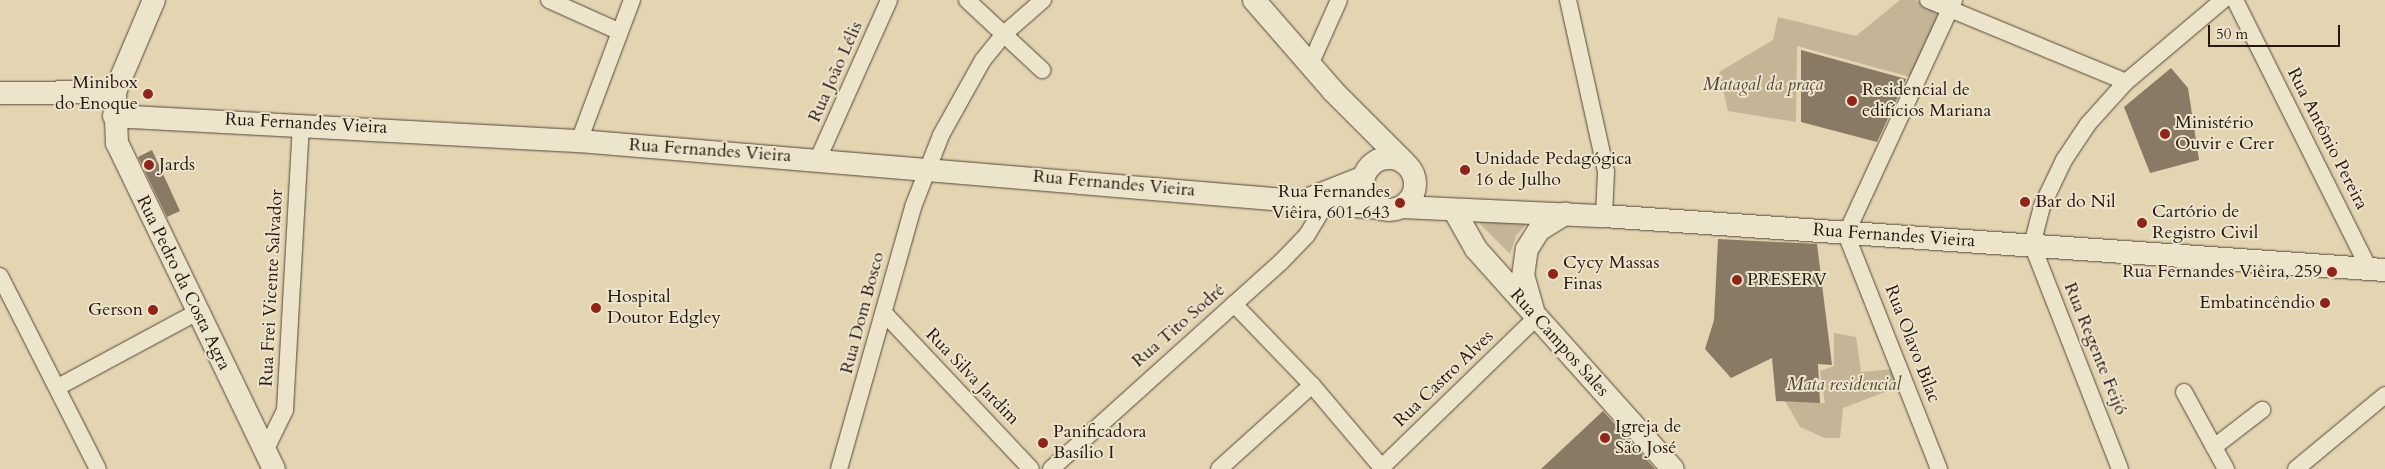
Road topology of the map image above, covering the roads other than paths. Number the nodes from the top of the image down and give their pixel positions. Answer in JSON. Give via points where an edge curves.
{"nodes":[{"id":1,"x":154,"y":0,"type":"edge"},
{"id":2,"x":549,"y":0,"type":"edge"},
{"id":3,"x":632,"y":0,"type":"edge"},
{"id":4,"x":890,"y":0,"type":"edge"},
{"id":5,"x":967,"y":0,"type":"edge"},
{"id":6,"x":1043,"y":0,"type":"edge"},
{"id":7,"x":1254,"y":0,"type":"edge"},
{"id":8,"x":1339,"y":0,"type":"edge"},
{"id":9,"x":1568,"y":0,"type":"edge"},
{"id":10,"x":1928,"y":0,"type":"edge"},
{"id":11,"x":2223,"y":0,"type":"edge"},
{"id":12,"x":2235,"y":0,"type":"edge"},
{"id":13,"x":1952,"y":4,"type":"edge"},
{"id":14,"x":618,"y":32,"type":"junction"},
{"id":15,"x":1004,"y":34,"type":"junction"},
{"id":16,"x":1310,"y":65,"type":"junction"},
{"id":17,"x":1042,"y":70,"type":"dead end"},
{"id":18,"x":2126,"y":82,"type":"junction"},
{"id":19,"x":115,"y":92,"type":"junction"},
{"id":20,"x":0,"y":93,"type":"edge"},
{"id":21,"x":114,"y":116,"type":"junction"},
{"id":22,"x":301,"y":123,"type":"junction"},
{"id":23,"x":1372,"y":128,"type":"junction"},
{"id":24,"x":578,"y":141,"type":"junction"},
{"id":25,"x":818,"y":160,"type":"junction"},
{"id":26,"x":1408,"y":166,"type":"junction"},
{"id":27,"x":928,"y":169,"type":"junction"},
{"id":28,"x":1371,"y":169,"type":"junction"},
{"id":29,"x":1315,"y":202,"type":"junction"},
{"id":30,"x":1402,"y":207,"type":"junction"},
{"id":31,"x":1380,"y":208,"type":"junction"},
{"id":32,"x":1451,"y":209,"type":"junction"},
{"id":33,"x":1565,"y":214,"type":"junction"},
{"id":34,"x":1604,"y":216,"type":"junction"},
{"id":35,"x":1846,"y":234,"type":"junction"},
{"id":36,"x":2032,"y":245,"type":"junction"},
{"id":37,"x":2377,"y":269,"type":"edge"},
{"id":38,"x":0,"y":276,"type":"edge"},
{"id":39,"x":1234,"y":304,"type":"junction"},
{"id":40,"x":198,"y":312,"type":"junction"},
{"id":41,"x":884,"y":313,"type":"junction"},
{"id":42,"x":1536,"y":318,"type":"junction"},
{"id":43,"x":1312,"y":385,"type":"junction"},
{"id":44,"x":58,"y":387,"type":"junction"},
{"id":45,"x":2184,"y":392,"type":"dead end"},
{"id":46,"x":2385,"y":395,"type":"edge"},
{"id":47,"x":2262,"y":410,"type":"dead end"},
{"id":48,"x":2214,"y":447,"type":"junction"},
{"id":49,"x":269,"y":460,"type":"edge"},
{"id":50,"x":1381,"y":468,"type":"edge"},
{"id":51,"x":98,"y":469,"type":"edge"},
{"id":52,"x":839,"y":469,"type":"edge"},
{"id":53,"x":1031,"y":469,"type":"edge"},
{"id":54,"x":1051,"y":469,"type":"edge"},
{"id":55,"x":1219,"y":469,"type":"edge"},
{"id":56,"x":1674,"y":469,"type":"edge"},
{"id":57,"x":1939,"y":469,"type":"edge"},
{"id":58,"x":2120,"y":469,"type":"edge"},
{"id":59,"x":2226,"y":469,"type":"edge"},
{"id":60,"x":2296,"y":469,"type":"edge"}],
"edges":[{"from":1,"to":19,"type":"street"},
{"from":2,"to":14,"type":"street"},
{"from":3,"to":14,"type":"street"},
{"from":4,"to":25,"type":"street","name":"Rua João Lélis"},
{"from":5,"to":15,"type":"street"},
{"from":6,"to":15,"type":"street","name":"Rua Dom Bosco"},
{"from":7,"to":16,"type":"street","name":"Rua Campos Sales"},
{"from":8,"to":16,"type":"street"},
{"from":9,"to":34,"type":"street","via":[[1606,172]]},
{"from":10,"to":13,"type":"street"},
{"from":11,"to":18,"type":"street"},
{"from":12,"to":37,"type":"street","name":"Rua Antônio Pereira"},
{"from":13,"to":18,"type":"street"},
{"from":13,"to":35,"type":"street"},
{"from":14,"to":24,"type":"street"},
{"from":15,"to":17,"type":"street"},
{"from":15,"to":27,"type":"street","name":"Rua Dom Bosco","via":[[965,92],[941,135]]},
{"from":16,"to":23,"type":"street","name":"Rua Campos Sales"},
{"from":18,"to":36,"type":"street","via":[[2088,124],[2064,160],[2042,206]]},
{"from":19,"to":20,"type":"street"},
{"from":19,"to":21,"type":"street","name":"Rua Pedro da Costa Agra"},
{"from":21,"to":22,"type":"street","name":"Rua Fernandes Vieira"},
{"from":21,"to":40,"type":"street","name":"Rua Pedro da Costa Agra","via":[[122,157]]},
{"from":22,"to":24,"type":"street","name":"Rua Fernandes Vieira"},
{"from":22,"to":49,"type":"street","name":"Rua Frei Vicente Salvador","via":[[285,410]]},
{"from":23,"to":26,"type":"street","name":"Rua Campos Sales"},
{"from":23,"to":28,"type":"street"},
{"from":24,"to":25,"type":"street","name":"Rua Fernandes Vieira"},
{"from":25,"to":27,"type":"street","name":"Rua Fernandes Vieira"},
{"from":26,"to":28,"type":"street","via":[[1386,158]]},
{"from":26,"to":30,"type":"street","via":[[1413,195]]},
{"from":26,"to":32,"type":"street","name":"Rua Campos Sales"},
{"from":27,"to":29,"type":"street","name":"Rua Fernandes Vieira"},
{"from":27,"to":41,"type":"street","name":"Rua Dom Bosco"},
{"from":28,"to":29,"type":"street","name":"Rua Fernandes Vieira"},
{"from":28,"to":31,"type":"street","via":[[1365,192]]},
{"from":29,"to":31,"type":"street","name":"Rua Fernandes Vieira"},
{"from":29,"to":39,"type":"street","name":"Rua Tito Sodré","via":[[1299,244]]},
{"from":30,"to":31,"type":"street"},
{"from":30,"to":32,"type":"street","name":"Rua Fernandes Vieira"},
{"from":32,"to":33,"type":"street","name":"Rua Fernandes Vieira"},
{"from":32,"to":42,"type":"street","name":"Rua Campos Sales","via":[[1476,249]]},
{"from":33,"to":34,"type":"street","name":"Rua Fernandes Vieira"},
{"from":33,"to":42,"type":"street","via":[[1539,230],[1523,261],[1523,276]]},
{"from":34,"to":35,"type":"street","name":"Rua Fernandes Vieira"},
{"from":35,"to":36,"type":"street","name":"Rua Fernandes Vieira"},
{"from":35,"to":57,"type":"street","name":"Rua Olavo Bilac"},
{"from":36,"to":37,"type":"street","name":"Rua Fernandes Vieira"},
{"from":36,"to":58,"type":"street","name":"Rua Regente Feijó"},
{"from":38,"to":44,"type":"street"},
{"from":39,"to":43,"type":"street"},
{"from":39,"to":54,"type":"street","name":"Rua Tito Sodré"},
{"from":40,"to":44,"type":"street"},
{"from":40,"to":49,"type":"street","name":"Rua Pedro da Costa Agra"},
{"from":41,"to":52,"type":"street","name":"Rua Dom Bosco"},
{"from":41,"to":53,"type":"street","name":"Rua Silva Jardim"},
{"from":42,"to":50,"type":"street","name":"Rua Castro Alves"},
{"from":42,"to":56,"type":"street","name":"Rua Campos Sales"},
{"from":43,"to":50,"type":"street"},
{"from":43,"to":55,"type":"street"},
{"from":44,"to":51,"type":"street"},
{"from":45,"to":48,"type":"street"},
{"from":46,"to":60,"type":"street"},
{"from":47,"to":48,"type":"street"},
{"from":48,"to":59,"type":"street"}]}
